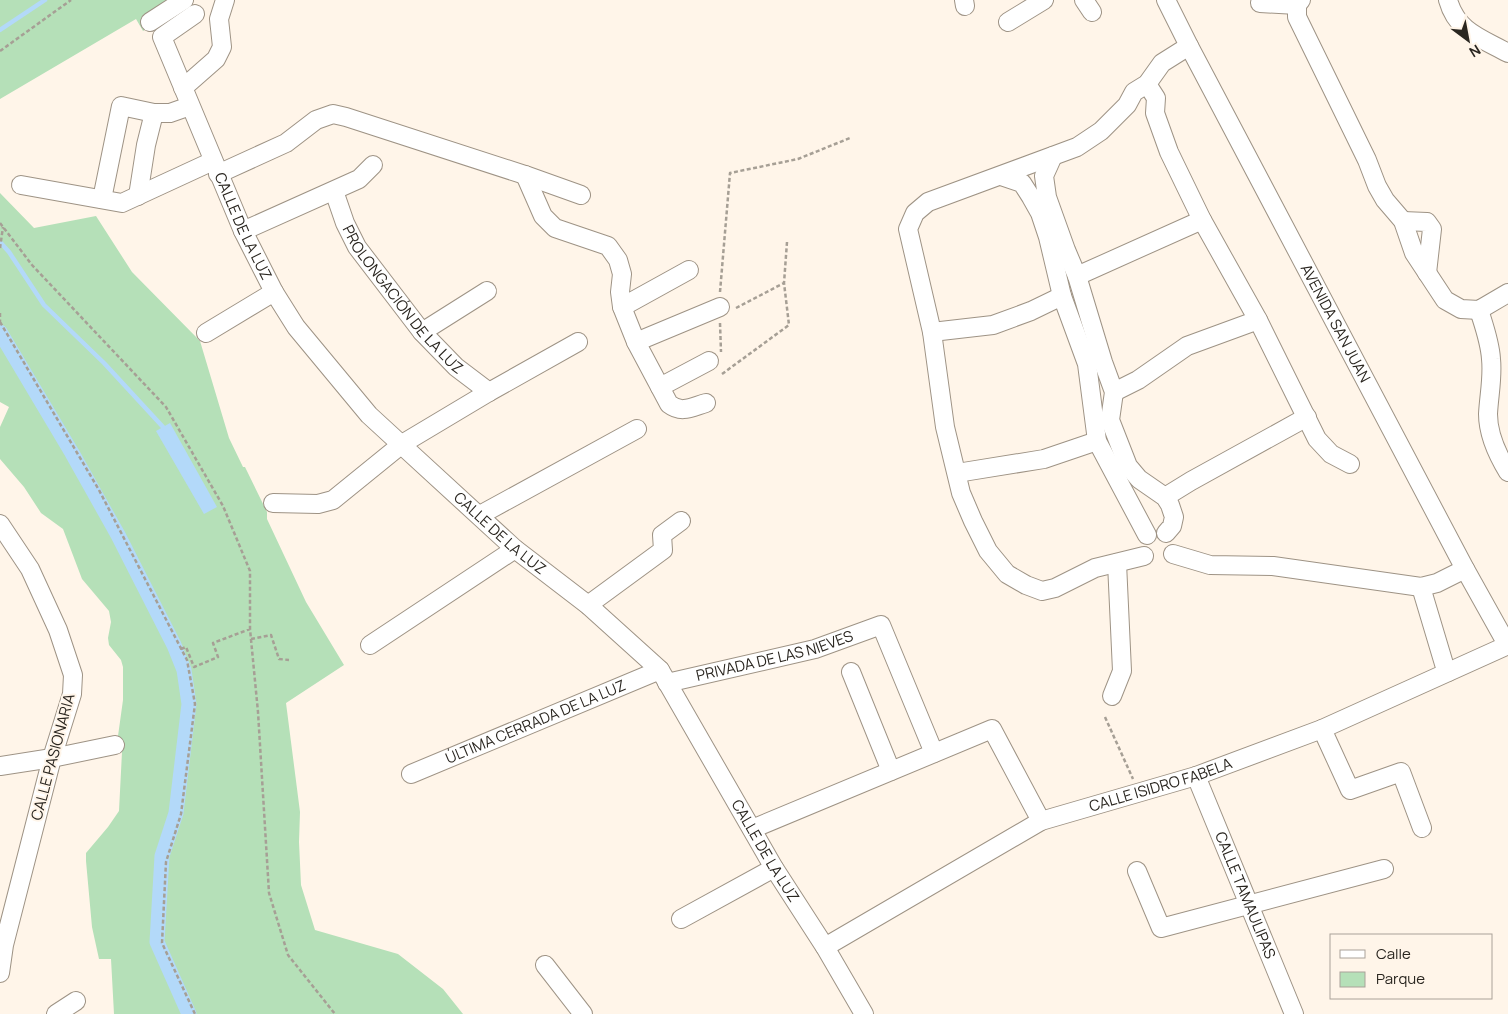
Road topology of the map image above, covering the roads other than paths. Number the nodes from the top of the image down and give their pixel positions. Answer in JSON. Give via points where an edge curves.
{"nodes":[{"id":1,"x":184,"y":0,"type":"edge"},
{"id":2,"x":225,"y":0,"type":"edge"},
{"id":3,"x":1044,"y":0,"type":"edge"},
{"id":4,"x":1166,"y":0,"type":"edge"},
{"id":5,"x":1448,"y":0,"type":"edge"},
{"id":6,"x":1299,"y":2,"type":"edge"},
{"id":7,"x":1260,"y":3,"type":"dead end"},
{"id":8,"x":195,"y":14,"type":"dead end"},
{"id":9,"x":150,"y":22,"type":"dead end"},
{"id":10,"x":1008,"y":22,"type":"dead end"},
{"id":11,"x":1189,"y":46,"type":"junction"},
{"id":12,"x":1508,"y":53,"type":"edge"},
{"id":13,"x":1147,"y":84,"type":"junction"},
{"id":14,"x":183,"y":88,"type":"junction"},
{"id":15,"x":1127,"y":105,"type":"junction"},
{"id":16,"x":190,"y":106,"type":"junction"},
{"id":17,"x":154,"y":113,"type":"junction"},
{"id":18,"x":1155,"y":113,"type":"junction"},
{"id":19,"x":1053,"y":156,"type":"junction"},
{"id":20,"x":373,"y":165,"type":"dead end"},
{"id":21,"x":216,"y":167,"type":"junction"},
{"id":22,"x":525,"y":174,"type":"junction"},
{"id":23,"x":1001,"y":176,"type":"junction"},
{"id":24,"x":21,"y":186,"type":"dead end"},
{"id":25,"x":334,"y":191,"type":"junction"},
{"id":26,"x":581,"y":195,"type":"dead end"},
{"id":27,"x":138,"y":196,"type":"junction"},
{"id":28,"x":102,"y":199,"type":"junction"},
{"id":29,"x":1202,"y":220,"type":"junction"},
{"id":30,"x":1403,"y":221,"type":"junction"},
{"id":31,"x":243,"y":231,"type":"junction"},
{"id":32,"x":689,"y":270,"type":"dead end"},
{"id":33,"x":1427,"y":273,"type":"junction"},
{"id":34,"x":1077,"y":276,"type":"junction"},
{"id":35,"x":487,"y":291,"type":"dead end"},
{"id":36,"x":274,"y":292,"type":"junction"},
{"id":37,"x":1508,"y":293,"type":"edge"},
{"id":38,"x":1062,"y":296,"type":"junction"},
{"id":39,"x":622,"y":307,"type":"junction"},
{"id":40,"x":728,"y":308,"type":"road end"},
{"id":41,"x":1479,"y":310,"type":"junction"},
{"id":42,"x":1258,"y":320,"type":"junction"},
{"id":43,"x":422,"y":332,"type":"junction"},
{"id":44,"x":932,"y":332,"type":"junction"},
{"id":45,"x":206,"y":333,"type":"dead end"},
{"id":46,"x":578,"y":342,"type":"dead end"},
{"id":47,"x":636,"y":342,"type":"junction"},
{"id":48,"x":717,"y":360,"type":"road end"},
{"id":49,"x":660,"y":387,"type":"junction"},
{"id":50,"x":489,"y":392,"type":"junction"},
{"id":51,"x":1114,"y":392,"type":"junction"},
{"id":52,"x":706,"y":404,"type":"dead end"},
{"id":53,"x":1307,"y":417,"type":"junction"},
{"id":54,"x":637,"y":429,"type":"dead end"},
{"id":55,"x":1097,"y":441,"type":"junction"},
{"id":56,"x":402,"y":444,"type":"junction"},
{"id":57,"x":1350,"y":464,"type":"dead end"},
{"id":58,"x":1508,"y":472,"type":"edge"},
{"id":59,"x":957,"y":473,"type":"junction"},
{"id":60,"x":1165,"y":498,"type":"junction"},
{"id":61,"x":273,"y":503,"type":"dead end"},
{"id":62,"x":480,"y":516,"type":"junction"},
{"id":63,"x":681,"y":520,"type":"dead end"},
{"id":64,"x":0,"y":524,"type":"edge"},
{"id":65,"x":1166,"y":533,"type":"junction"},
{"id":66,"x":1147,"y":535,"type":"junction"},
{"id":67,"x":515,"y":548,"type":"junction"},
{"id":68,"x":1172,"y":554,"type":"junction"},
{"id":69,"x":1144,"y":556,"type":"junction"},
{"id":70,"x":1117,"y":563,"type":"junction"},
{"id":71,"x":1465,"y":568,"type":"junction"},
{"id":72,"x":1421,"y":588,"type":"junction"},
{"id":73,"x":588,"y":605,"type":"junction"},
{"id":74,"x":370,"y":645,"type":"dead end"},
{"id":75,"x":1508,"y":645,"type":"edge"},
{"id":76,"x":850,"y":672,"type":"dead end"},
{"id":77,"x":1448,"y":672,"type":"junction"},
{"id":78,"x":663,"y":676,"type":"junction"},
{"id":79,"x":1112,"y":696,"type":"dead end"},
{"id":80,"x":1322,"y":729,"type":"junction"},
{"id":81,"x":115,"y":745,"type":"dead end"},
{"id":82,"x":934,"y":753,"type":"junction"},
{"id":83,"x":52,"y":758,"type":"junction"},
{"id":84,"x":0,"y":766,"type":"edge"},
{"id":85,"x":891,"y":771,"type":"junction"},
{"id":86,"x":411,"y":774,"type":"dead end"},
{"id":87,"x":1196,"y":776,"type":"junction"},
{"id":88,"x":1041,"y":822,"type":"junction"},
{"id":89,"x":1422,"y":828,"type":"dead end"},
{"id":90,"x":752,"y":829,"type":"junction"},
{"id":91,"x":774,"y":868,"type":"junction"},
{"id":92,"x":1384,"y":869,"type":"dead end"},
{"id":93,"x":1137,"y":871,"type":"dead end"},
{"id":94,"x":1249,"y":904,"type":"junction"},
{"id":95,"x":681,"y":919,"type":"dead end"},
{"id":96,"x":825,"y":947,"type":"junction"},
{"id":97,"x":545,"y":965,"type":"dead end"},
{"id":98,"x":0,"y":973,"type":"edge"},
{"id":99,"x":76,"y":1001,"type":"dead end"},
{"id":100,"x":56,"y":1014,"type":"edge"},
{"id":101,"x":583,"y":1014,"type":"edge"},
{"id":102,"x":864,"y":1014,"type":"edge"},
{"id":103,"x":1294,"y":1014,"type":"edge"}],
"edges":[{"from":1,"to":9,"type":"street"},
{"from":2,"to":14,"type":"street","via":[[219,19],[222,47],[216,59]]},
{"from":3,"to":10,"type":"street"},
{"from":4,"to":11,"type":"street","name":"AVENIDA SAN JUAN"},
{"from":5,"to":12,"type":"street","via":[[1457,21],[1468,31]]},
{"from":6,"to":7,"type":"street"},
{"from":6,"to":30,"type":"street","via":[[1297,17],[1377,186]]},
{"from":8,"to":14,"type":"street","name":"CALLE DE LA LUZ","via":[[162,37]]},
{"from":11,"to":13,"type":"street","via":[[1162,63]]},
{"from":11,"to":71,"type":"street","name":"AVENIDA SAN JUAN"},
{"from":13,"to":15,"type":"street","via":[[1134,92]]},
{"from":13,"to":18,"type":"street","via":[[1156,98]]},
{"from":14,"to":16,"type":"street","name":"CALLE DE LA LUZ"},
{"from":15,"to":18,"type":"street","via":[[1140,112]]},
{"from":15,"to":19,"type":"street","via":[[1101,131],[1077,147]]},
{"from":16,"to":17,"type":"street","via":[[170,114]]},
{"from":16,"to":21,"type":"street","name":"CALLE DE LA LUZ"},
{"from":17,"to":27,"type":"street"},
{"from":17,"to":28,"type":"street","via":[[121,106]]},
{"from":18,"to":29,"type":"street","via":[[1169,152]]},
{"from":19,"to":23,"type":"street"},
{"from":19,"to":34,"type":"street","via":[[1044,176],[1047,196]]},
{"from":20,"to":25,"type":"street","via":[[359,179]]},
{"from":21,"to":22,"type":"street","via":[[286,142],[316,120],[333,114]]},
{"from":21,"to":27,"type":"street"},
{"from":21,"to":31,"type":"street","name":"CALLE DE LA LUZ"},
{"from":22,"to":26,"type":"street"},
{"from":22,"to":39,"type":"street","via":[[543,216],[555,228],[608,246],[618,260],[622,274]]},
{"from":23,"to":38,"type":"street","via":[[1022,183],[1040,213]]},
{"from":23,"to":44,"type":"street","via":[[928,202],[915,213],[908,229]]},
{"from":24,"to":28,"type":"street"},
{"from":25,"to":31,"type":"street"},
{"from":25,"to":43,"type":"street","name":"PROLONGACIÓN DE LA LUZ","via":[[357,247]]},
{"from":27,"to":28,"type":"street","via":[[122,203]]},
{"from":29,"to":34,"type":"street"},
{"from":29,"to":42,"type":"street"},
{"from":30,"to":33,"type":"street","via":[[1414,253]]},
{"from":30,"to":33,"type":"street","via":[[1427,222],[1432,229]]},
{"from":31,"to":36,"type":"street","name":"CALLE DE LA LUZ"},
{"from":32,"to":39,"type":"street"},
{"from":33,"to":41,"type":"street","via":[[1445,300],[1461,309]]},
{"from":34,"to":51,"type":"street"},
{"from":35,"to":43,"type":"street"},
{"from":36,"to":45,"type":"street"},
{"from":36,"to":56,"type":"street","name":"CALLE DE LA LUZ","via":[[296,327],[369,415]]},
{"from":37,"to":41,"type":"street"},
{"from":38,"to":44,"type":"street","via":[[993,325]]},
{"from":38,"to":55,"type":"street","via":[[1087,364]]},
{"from":39,"to":47,"type":"street"},
{"from":40,"to":47,"type":"street"},
{"from":41,"to":58,"type":"street","via":[[1492,358],[1488,415],[1490,436]]},
{"from":42,"to":51,"type":"street","via":[[1187,346],[1138,380]]},
{"from":42,"to":53,"type":"street"},
{"from":43,"to":50,"type":"street","name":"PROLONGACIÓN DE LA LUZ","via":[[456,367]]},
{"from":44,"to":59,"type":"street","via":[[945,427]]},
{"from":46,"to":50,"type":"street"},
{"from":47,"to":49,"type":"street"},
{"from":48,"to":49,"type":"street"},
{"from":49,"to":52,"type":"street","via":[[674,408],[681,410]]},
{"from":50,"to":56,"type":"street"},
{"from":51,"to":60,"type":"street","via":[[1110,420],[1128,466],[1139,479]]},
{"from":53,"to":57,"type":"street","via":[[1318,439],[1331,454]]},
{"from":53,"to":60,"type":"street"},
{"from":54,"to":62,"type":"street"},
{"from":55,"to":59,"type":"street","via":[[1044,459]]},
{"from":55,"to":66,"type":"street"},
{"from":56,"to":61,"type":"street","via":[[332,500],[318,504]]},
{"from":56,"to":62,"type":"street","name":"CALLE DE LA LUZ"},
{"from":59,"to":70,"type":"street","via":[[962,494],[988,551],[1007,574],[1026,585],[1042,591],[1055,588],[1095,568]]},
{"from":60,"to":65,"type":"street","via":[[1174,517]]},
{"from":62,"to":67,"type":"street","name":"CALLE DE LA LUZ"},
{"from":63,"to":73,"type":"street","via":[[662,534],[663,550]]},
{"from":64,"to":83,"type":"street","name":"CALLE PASIONARIA","via":[[30,569],[58,630],[73,675],[72,694]]},
{"from":65,"to":66,"type":"street","via":[[1160,531]]},
{"from":65,"to":68,"type":"street","via":[[1173,542]]},
{"from":66,"to":69,"type":"street","via":[[1142,546]]},
{"from":67,"to":73,"type":"street","name":"CALLE DE LA LUZ"},
{"from":67,"to":74,"type":"street"},
{"from":68,"to":69,"type":"street","via":[[1157,564]]},
{"from":68,"to":72,"type":"street","via":[[1210,565],[1274,566]]},
{"from":69,"to":70,"type":"street"},
{"from":70,"to":79,"type":"street","via":[[1122,671]]},
{"from":71,"to":72,"type":"street"},
{"from":71,"to":75,"type":"street","name":"AVENIDA SAN JUAN"},
{"from":72,"to":77,"type":"street"},
{"from":73,"to":78,"type":"street","name":"CALLE DE LA LUZ"},
{"from":75,"to":77,"type":"street","name":"CALLE ISIDRO FABELA"},
{"from":76,"to":85,"type":"street"},
{"from":77,"to":80,"type":"street","name":"CALLE ISIDRO FABELA"},
{"from":78,"to":82,"type":"street","name":"PRIVADA DE LAS NIEVES","via":[[815,650],[881,625]]},
{"from":78,"to":86,"type":"street","name":"ÚLTIMA CERRADA DE LA LUZ"},
{"from":78,"to":90,"type":"street","name":"CALLE DE LA LUZ"},
{"from":80,"to":87,"type":"street","name":"CALLE ISIDRO FABELA"},
{"from":80,"to":89,"type":"street","via":[[1350,790],[1401,772]]},
{"from":81,"to":83,"type":"street"},
{"from":82,"to":85,"type":"street"},
{"from":82,"to":88,"type":"street","via":[[992,729]]},
{"from":83,"to":84,"type":"street"},
{"from":83,"to":98,"type":"street","name":"CALLE PASIONARIA","via":[[4,945]]},
{"from":85,"to":90,"type":"street"},
{"from":87,"to":88,"type":"street","name":"CALLE ISIDRO FABELA"},
{"from":87,"to":94,"type":"street","name":"CALLE TAMAULIPAS"},
{"from":88,"to":96,"type":"street","name":"CALLE ISIDRO FABELA"},
{"from":90,"to":91,"type":"street","name":"CALLE DE LA LUZ"},
{"from":91,"to":95,"type":"street"},
{"from":91,"to":96,"type":"street","name":"CALLE DE LA LUZ"},
{"from":92,"to":94,"type":"street"},
{"from":93,"to":94,"type":"street","via":[[1161,928]]},
{"from":94,"to":103,"type":"street","name":"CALLE TAMAULIPAS"},
{"from":96,"to":102,"type":"street","name":"CALLE DE LA LUZ"},
{"from":97,"to":101,"type":"street"},
{"from":99,"to":100,"type":"street"}]}
